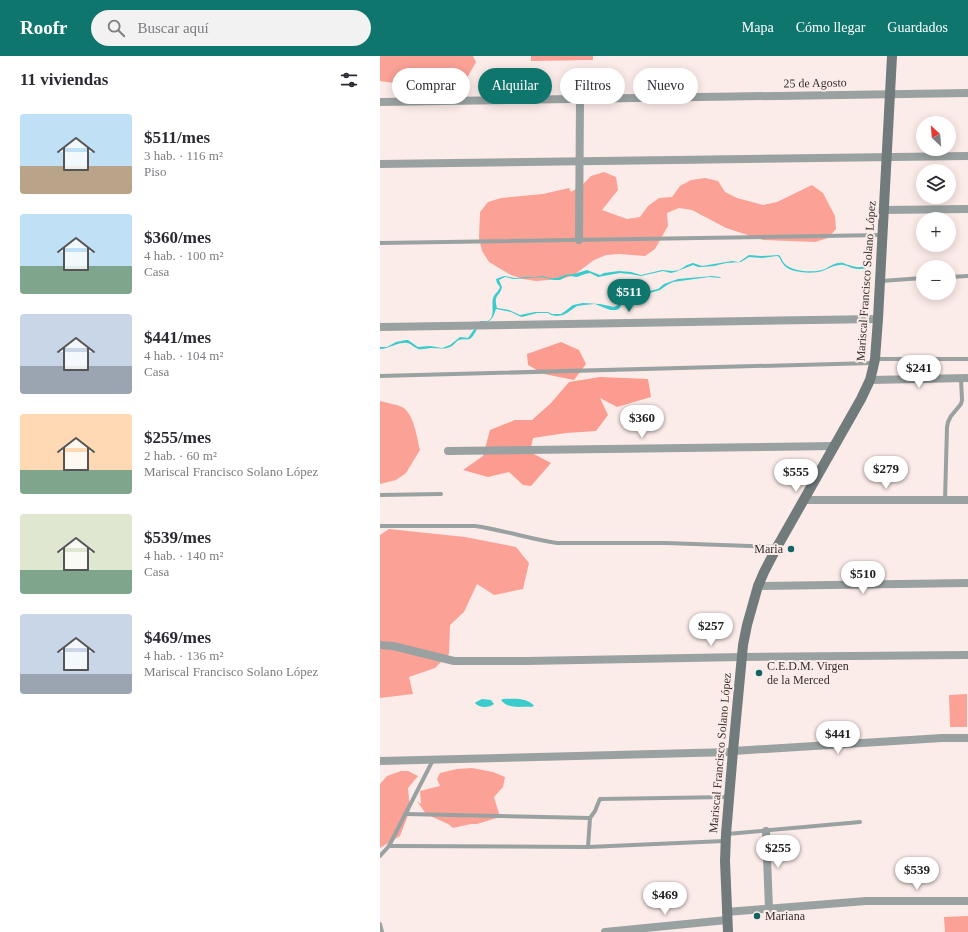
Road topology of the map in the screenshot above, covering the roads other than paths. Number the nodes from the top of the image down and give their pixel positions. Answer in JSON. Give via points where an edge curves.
{"nodes":[{"id":1,"x":892,"y":56,"type":"edge"},
{"id":2,"x":968,"y":93,"type":"edge"},
{"id":3,"x":890,"y":94,"type":"junction"},
{"id":4,"x":625,"y":98,"type":"edge"},
{"id":5,"x":560,"y":99,"type":"edge"},
{"id":6,"x":380,"y":102,"type":"edge"},
{"id":7,"x":580,"y":104,"type":"edge"},
{"id":8,"x":968,"y":156,"type":"edge"},
{"id":9,"x":887,"y":157,"type":"junction"},
{"id":10,"x":579,"y":161,"type":"junction"},
{"id":11,"x":380,"y":164,"type":"edge"},
{"id":12,"x":968,"y":209,"type":"edge"},
{"id":13,"x":884,"y":210,"type":"junction"},
{"id":14,"x":883,"y":235,"type":"junction"},
{"id":15,"x":578,"y":240,"type":"junction"},
{"id":16,"x":380,"y":243,"type":"edge"},
{"id":17,"x":968,"y":276,"type":"edge"},
{"id":18,"x":956,"y":277,"type":"edge"},
{"id":19,"x":916,"y":278,"type":"edge"},
{"id":20,"x":880,"y":281,"type":"junction"},
{"id":21,"x":878,"y":319,"type":"junction"},
{"id":22,"x":380,"y":327,"type":"edge"},
{"id":23,"x":968,"y":359,"type":"edge"},
{"id":24,"x":875,"y":361,"type":"junction"},
{"id":25,"x":380,"y":376,"type":"edge"},
{"id":26,"x":964,"y":378,"type":"edge"},
{"id":27,"x":870,"y":380,"type":"junction"},
{"id":28,"x":835,"y":446,"type":"junction"},
{"id":29,"x":448,"y":451,"type":"dead end"},
{"id":30,"x":441,"y":494,"type":"dead end"},
{"id":31,"x":380,"y":495,"type":"edge"},
{"id":32,"x":804,"y":500,"type":"junction"},
{"id":33,"x":945,"y":500,"type":"junction"},
{"id":34,"x":968,"y":500,"type":"edge"},
{"id":35,"x":380,"y":526,"type":"edge"},
{"id":36,"x":777,"y":547,"type":"junction"},
{"id":37,"x":968,"y":583,"type":"edge"},
{"id":38,"x":758,"y":586,"type":"junction"},
{"id":39,"x":380,"y":645,"type":"edge"},
{"id":40,"x":968,"y":655,"type":"edge"},
{"id":41,"x":742,"y":657,"type":"junction"},
{"id":42,"x":968,"y":738,"type":"edge"},
{"id":43,"x":733,"y":752,"type":"junction"},
{"id":44,"x":433,"y":760,"type":"junction"},
{"id":45,"x":380,"y":761,"type":"edge"},
{"id":46,"x":729,"y":797,"type":"junction"},
{"id":47,"x":405,"y":814,"type":"junction"},
{"id":48,"x":590,"y":818,"type":"junction"},
{"id":49,"x":860,"y":822,"type":"dead end"},
{"id":50,"x":766,"y":831,"type":"junction"},
{"id":51,"x":726,"y":838,"type":"junction"},
{"id":52,"x":389,"y":846,"type":"junction"},
{"id":53,"x":588,"y":847,"type":"junction"},
{"id":54,"x":380,"y":856,"type":"edge"},
{"id":55,"x":968,"y":901,"type":"edge"},
{"id":56,"x":769,"y":909,"type":"junction"},
{"id":57,"x":727,"y":916,"type":"junction"},
{"id":58,"x":380,"y":924,"type":"edge"},
{"id":59,"x":382,"y":932,"type":"edge"},
{"id":60,"x":605,"y":932,"type":"edge"},
{"id":61,"x":728,"y":932,"type":"edge"}],
"edges":[{"from":1,"to":3,"type":"main road","name":"Mariscal Francisco Solano López"},
{"from":2,"to":3,"type":"street","name":"25 de Agosto"},
{"from":3,"to":4,"type":"street","name":"25 de Agosto"},
{"from":3,"to":9,"type":"main road","name":"Mariscal Francisco Solano López"},
{"from":5,"to":6,"type":"street","name":"25 de Agosto"},
{"from":7,"to":10,"type":"street"},
{"from":8,"to":9,"type":"street"},
{"from":9,"to":10,"type":"street"},
{"from":9,"to":13,"type":"main road","name":"Mariscal Francisco Solano López"},
{"from":10,"to":11,"type":"street"},
{"from":10,"to":15,"type":"street"},
{"from":12,"to":13,"type":"street"},
{"from":13,"to":14,"type":"main road","name":"Mariscal Francisco Solano López"},
{"from":14,"to":15,"type":"lane"},
{"from":14,"to":20,"type":"main road","name":"Mariscal Francisco Solano López"},
{"from":15,"to":16,"type":"lane"},
{"from":17,"to":18,"type":"lane"},
{"from":19,"to":20,"type":"lane"},
{"from":20,"to":21,"type":"main road","name":"Mariscal Francisco Solano López"},
{"from":21,"to":22,"type":"street"},
{"from":21,"to":24,"type":"main road","name":"Mariscal Francisco Solano López"},
{"from":23,"to":24,"type":"lane"},
{"from":24,"to":25,"type":"lane"},
{"from":24,"to":27,"type":"main road","name":"Mariscal Francisco Solano López"},
{"from":26,"to":27,"type":"street"},
{"from":26,"to":33,"type":"lane","via":[[961,404],[951,416],[947,427]]},
{"from":27,"to":28,"type":"main road","name":"Mariscal Francisco Solano López"},
{"from":28,"to":29,"type":"street"},
{"from":28,"to":32,"type":"main road","name":"Mariscal Francisco Solano López"},
{"from":30,"to":31,"type":"lane"},
{"from":32,"to":33,"type":"street"},
{"from":32,"to":36,"type":"main road","name":"Mariscal Francisco Solano López"},
{"from":33,"to":34,"type":"street"},
{"from":35,"to":36,"type":"lane","via":[[475,526],[557,543]]},
{"from":36,"to":38,"type":"main road","name":"Mariscal Francisco Solano López"},
{"from":37,"to":38,"type":"street"},
{"from":38,"to":41,"type":"main road","name":"Mariscal Francisco Solano López","via":[[747,625]]},
{"from":39,"to":41,"type":"street","via":[[454,661]]},
{"from":40,"to":41,"type":"street"},
{"from":41,"to":43,"type":"main road","name":"Mariscal Francisco Solano López"},
{"from":42,"to":43,"type":"street"},
{"from":43,"to":44,"type":"street"},
{"from":43,"to":46,"type":"main road","name":"Mariscal Francisco Solano López"},
{"from":44,"to":45,"type":"street"},
{"from":44,"to":47,"type":"lane"},
{"from":46,"to":48,"type":"lane","via":[[602,798]]},
{"from":46,"to":51,"type":"main road","name":"Mariscal Francisco Solano López"},
{"from":47,"to":48,"type":"lane"},
{"from":47,"to":52,"type":"lane"},
{"from":48,"to":53,"type":"lane"},
{"from":49,"to":50,"type":"lane"},
{"from":50,"to":51,"type":"lane"},
{"from":50,"to":56,"type":"street"},
{"from":51,"to":53,"type":"lane"},
{"from":51,"to":57,"type":"main road","name":"Mariscal Francisco Solano López"},
{"from":52,"to":53,"type":"lane"},
{"from":52,"to":54,"type":"lane"},
{"from":55,"to":56,"type":"street","via":[[866,901]]},
{"from":56,"to":57,"type":"street"},
{"from":57,"to":60,"type":"street"},
{"from":57,"to":61,"type":"main road","name":"Mariscal Francisco Solano López"},
{"from":58,"to":59,"type":"lane"}]}
